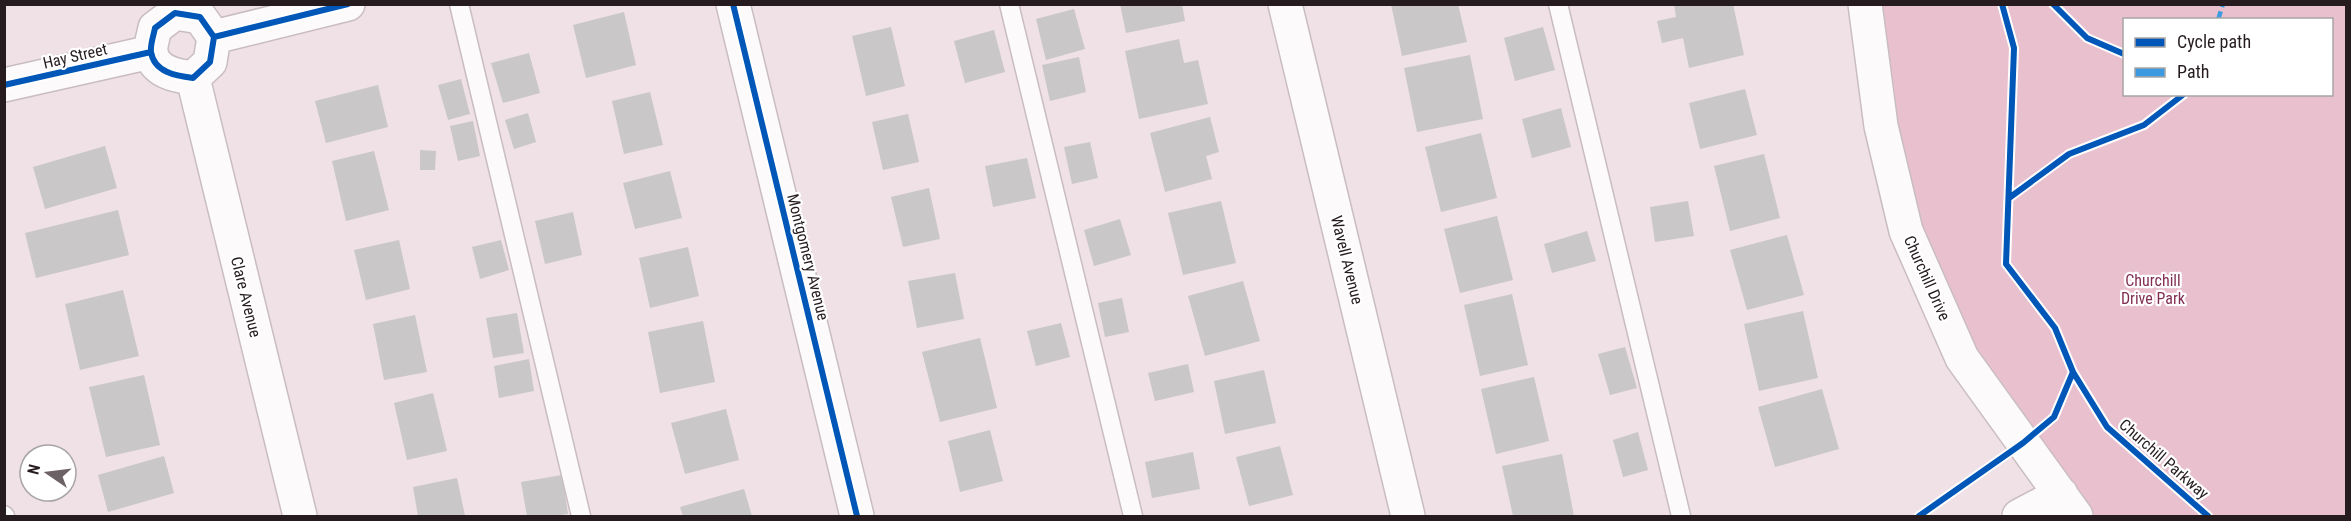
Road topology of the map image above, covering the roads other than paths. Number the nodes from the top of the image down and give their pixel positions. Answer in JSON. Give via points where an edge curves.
{"nodes":[{"id":1,"x":348,"y":4,"type":"edge"},
{"id":2,"x":459,"y":4,"type":"edge"},
{"id":3,"x":733,"y":4,"type":"edge"},
{"id":4,"x":1009,"y":4,"type":"edge"},
{"id":5,"x":1285,"y":4,"type":"edge"},
{"id":6,"x":1558,"y":4,"type":"edge"},
{"id":7,"x":1865,"y":4,"type":"edge"},
{"id":8,"x":174,"y":9,"type":"edge"},
{"id":9,"x":214,"y":37,"type":"junction"},
{"id":10,"x":151,"y":52,"type":"junction"},
{"id":11,"x":193,"y":78,"type":"junction"},
{"id":12,"x":4,"y":85,"type":"edge"},
{"id":13,"x":2069,"y":505,"type":"edge"},
{"id":14,"x":300,"y":516,"type":"edge"},
{"id":15,"x":581,"y":516,"type":"edge"},
{"id":16,"x":857,"y":516,"type":"edge"},
{"id":17,"x":1133,"y":516,"type":"edge"},
{"id":18,"x":1408,"y":516,"type":"edge"},
{"id":19,"x":1681,"y":516,"type":"edge"},
{"id":20,"x":2019,"y":516,"type":"edge"}],
"edges":[{"from":1,"to":9,"type":"street"},
{"from":2,"to":15,"type":"lane"},
{"from":3,"to":16,"type":"street","name":"Montgomery Avenue"},
{"from":4,"to":17,"type":"lane"},
{"from":5,"to":18,"type":"street","name":"Wavell Avenue"},
{"from":6,"to":19,"type":"lane"},
{"from":7,"to":13,"type":"street","name":"Churchill Drive","via":[[1881,126],[1906,231],[1962,358]]},
{"from":8,"to":9,"type":"street","via":[[200,17]]},
{"from":8,"to":10,"type":"street","via":[[155,28]]},
{"from":9,"to":11,"type":"street","via":[[210,62]]},
{"from":10,"to":11,"type":"street","via":[[159,67],[173,76]]},
{"from":10,"to":12,"type":"street","name":"Hay Street"},
{"from":11,"to":14,"type":"street","name":"Clare Avenue"},
{"from":13,"to":20,"type":"street"}]}
